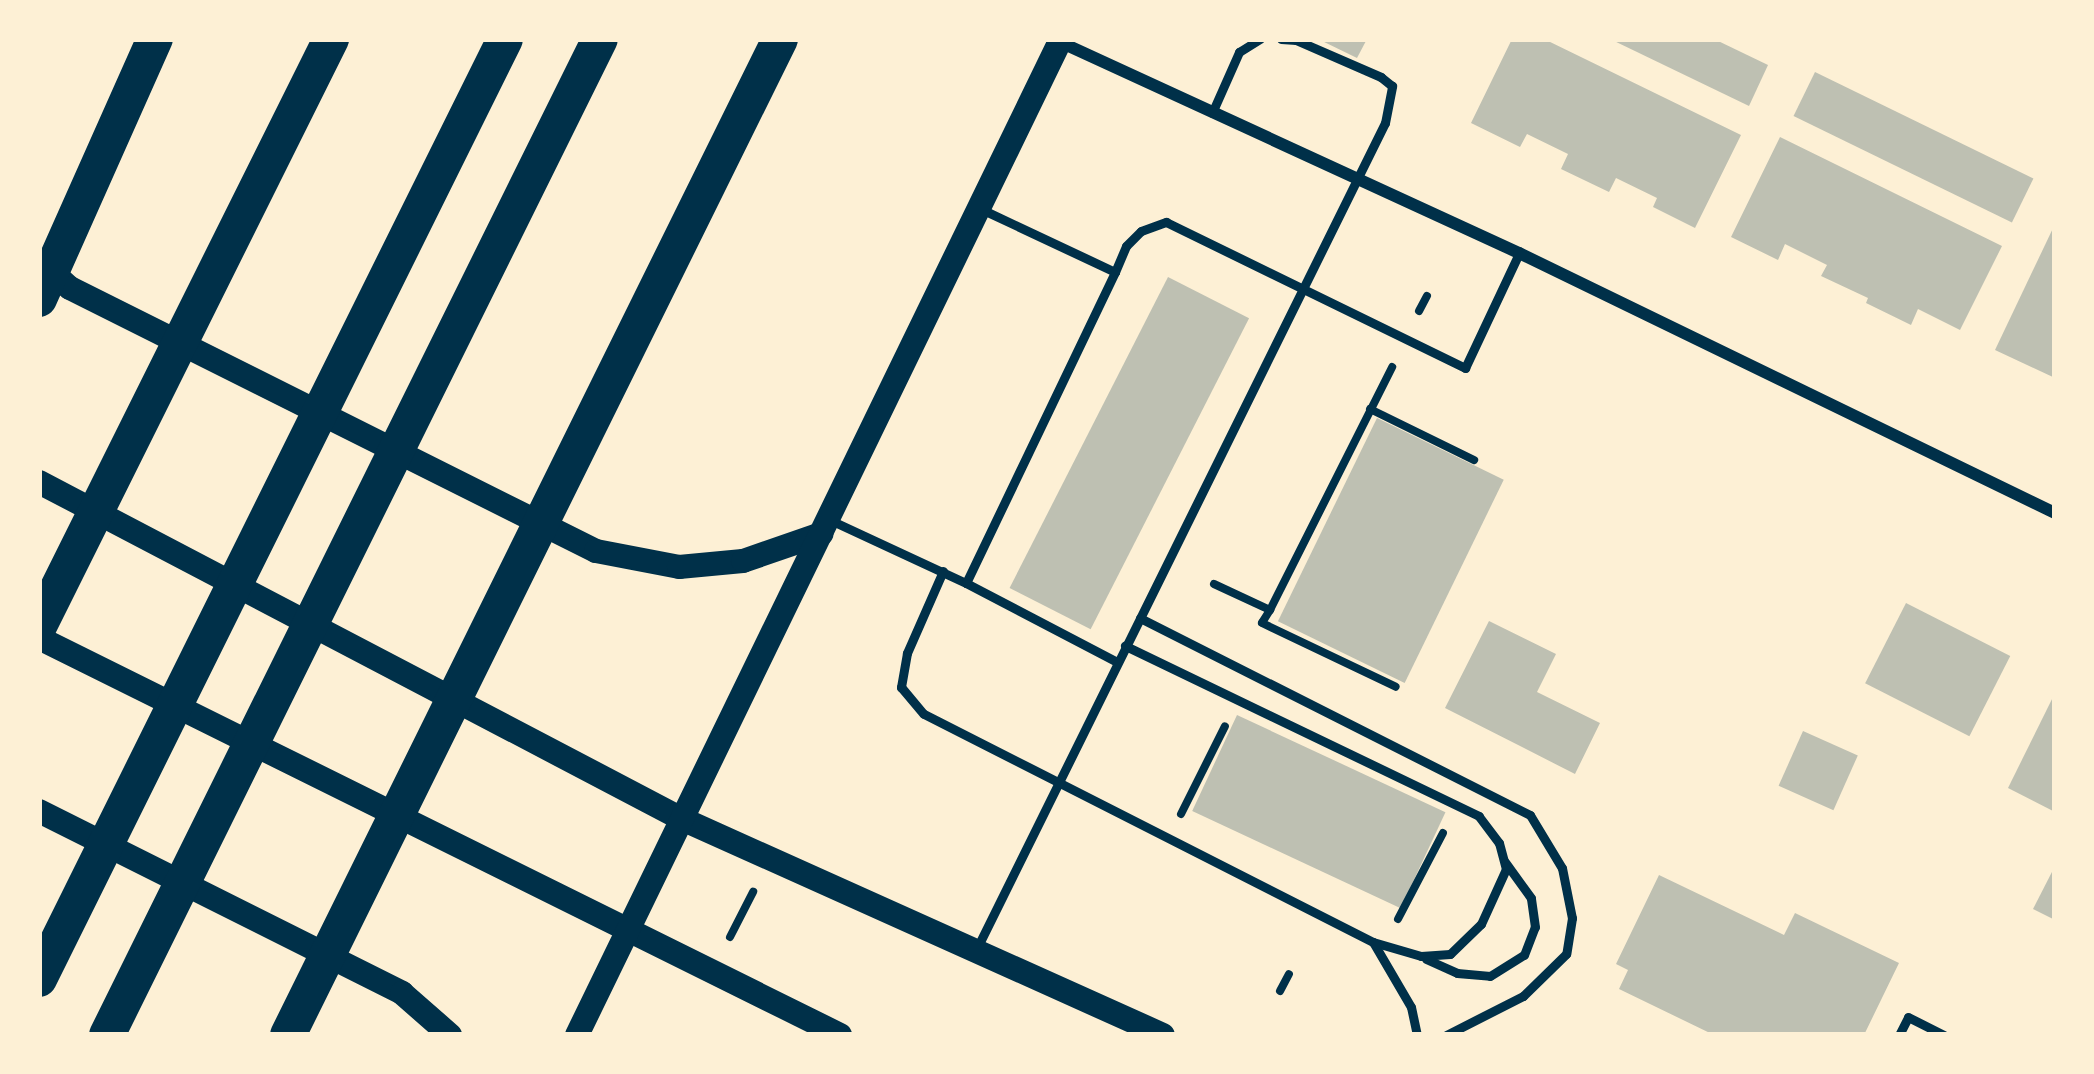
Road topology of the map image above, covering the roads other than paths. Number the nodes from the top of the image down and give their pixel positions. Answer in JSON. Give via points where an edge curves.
{"nodes":[{"id":1,"x":155,"y":39,"type":"edge"},
{"id":2,"x":331,"y":39,"type":"edge"},
{"id":3,"x":505,"y":39,"type":"edge"},
{"id":4,"x":601,"y":39,"type":"edge"},
{"id":5,"x":779,"y":39,"type":"edge"},
{"id":6,"x":1260,"y":39,"type":"edge"},
{"id":7,"x":1281,"y":39,"type":"edge"},
{"id":8,"x":1060,"y":41,"type":"edge"},
{"id":9,"x":1212,"y":113,"type":"junction"},
{"id":10,"x":1360,"y":180,"type":"junction"},
{"id":11,"x":980,"y":208,"type":"junction"},
{"id":12,"x":1519,"y":253,"type":"junction"},
{"id":13,"x":39,"y":260,"type":"edge"},
{"id":14,"x":1114,"y":272,"type":"junction"},
{"id":15,"x":1305,"y":289,"type":"junction"},
{"id":16,"x":39,"y":299,"type":"edge"},
{"id":17,"x":39,"y":482,"type":"edge"},
{"id":18,"x":2055,"y":513,"type":"edge"},
{"id":19,"x":824,"y":526,"type":"junction"},
{"id":20,"x":943,"y":571,"type":"junction"},
{"id":21,"x":966,"y":583,"type":"junction"},
{"id":22,"x":1140,"y":618,"type":"junction"},
{"id":23,"x":39,"y":626,"type":"edge"},
{"id":24,"x":39,"y":638,"type":"edge"},
{"id":25,"x":1125,"y":646,"type":"junction"},
{"id":26,"x":1118,"y":662,"type":"junction"},
{"id":27,"x":1058,"y":781,"type":"junction"},
{"id":28,"x":39,"y":811,"type":"edge"},
{"id":29,"x":682,"y":819,"type":"junction"},
{"id":30,"x":1503,"y":860,"type":"junction"},
{"id":31,"x":628,"y":932,"type":"junction"},
{"id":32,"x":1372,"y":942,"type":"junction"},
{"id":33,"x":976,"y":951,"type":"junction"},
{"id":34,"x":1421,"y":956,"type":"junction"},
{"id":35,"x":40,"y":977,"type":"edge"},
{"id":36,"x":112,"y":1024,"type":"edge"},
{"id":37,"x":288,"y":1035,"type":"edge"},
{"id":38,"x":450,"y":1035,"type":"edge"},
{"id":39,"x":577,"y":1035,"type":"edge"},
{"id":40,"x":840,"y":1035,"type":"edge"},
{"id":41,"x":1163,"y":1035,"type":"edge"},
{"id":42,"x":1417,"y":1035,"type":"edge"},
{"id":43,"x":1446,"y":1035,"type":"edge"},
{"id":44,"x":1899,"y":1035,"type":"edge"},
{"id":45,"x":1944,"y":1035,"type":"edge"}],
"edges":[{"from":1,"to":16,"type":"highway"},
{"from":2,"to":23,"type":"highway"},
{"from":3,"to":35,"type":"highway"},
{"from":4,"to":36,"type":"highway"},
{"from":5,"to":37,"type":"highway"},
{"from":6,"to":9,"type":"lane","via":[[1239,52]]},
{"from":7,"to":10,"type":"lane","via":[[1392,86]]},
{"from":8,"to":9,"type":"street"},
{"from":8,"to":11,"type":"main road"},
{"from":9,"to":10,"type":"street"},
{"from":10,"to":12,"type":"street"},
{"from":10,"to":15,"type":"lane"},
{"from":11,"to":14,"type":"lane"},
{"from":11,"to":19,"type":"main road"},
{"from":12,"to":15,"type":"lane","via":[[1465,368]]},
{"from":12,"to":18,"type":"street"},
{"from":13,"to":19,"type":"main road","via":[[70,288],[596,551],[679,567],[743,561]]},
{"from":14,"to":15,"type":"lane","via":[[1141,231],[1166,222]]},
{"from":14,"to":21,"type":"lane"},
{"from":15,"to":22,"type":"lane"},
{"from":17,"to":29,"type":"main road"},
{"from":19,"to":20,"type":"lane"},
{"from":19,"to":29,"type":"main road"},
{"from":20,"to":21,"type":"lane"},
{"from":20,"to":27,"type":"lane","via":[[901,687],[924,715]]},
{"from":21,"to":26,"type":"lane"},
{"from":22,"to":25,"type":"lane"},
{"from":22,"to":43,"type":"lane","via":[[1530,815],[1562,868],[1572,918],[1566,954],[1523,996]]},
{"from":24,"to":31,"type":"main road"},
{"from":25,"to":26,"type":"lane"},
{"from":25,"to":30,"type":"lane","via":[[1455,801],[1479,816]]},
{"from":26,"to":27,"type":"lane"},
{"from":27,"to":32,"type":"lane"},
{"from":27,"to":33,"type":"lane"},
{"from":28,"to":38,"type":"main road","via":[[402,993]]},
{"from":29,"to":31,"type":"main road"},
{"from":29,"to":33,"type":"main road"},
{"from":30,"to":34,"type":"lane","via":[[1500,891],[1481,924],[1450,954]]},
{"from":30,"to":34,"type":"lane","via":[[1531,898],[1535,927],[1524,955],[1490,976],[1457,974]]},
{"from":31,"to":39,"type":"main road"},
{"from":31,"to":40,"type":"main road"},
{"from":32,"to":34,"type":"lane"},
{"from":32,"to":42,"type":"lane","via":[[1411,1007]]},
{"from":33,"to":41,"type":"main road"},
{"from":44,"to":45,"type":"lane","via":[[1908,1017]]}]}
